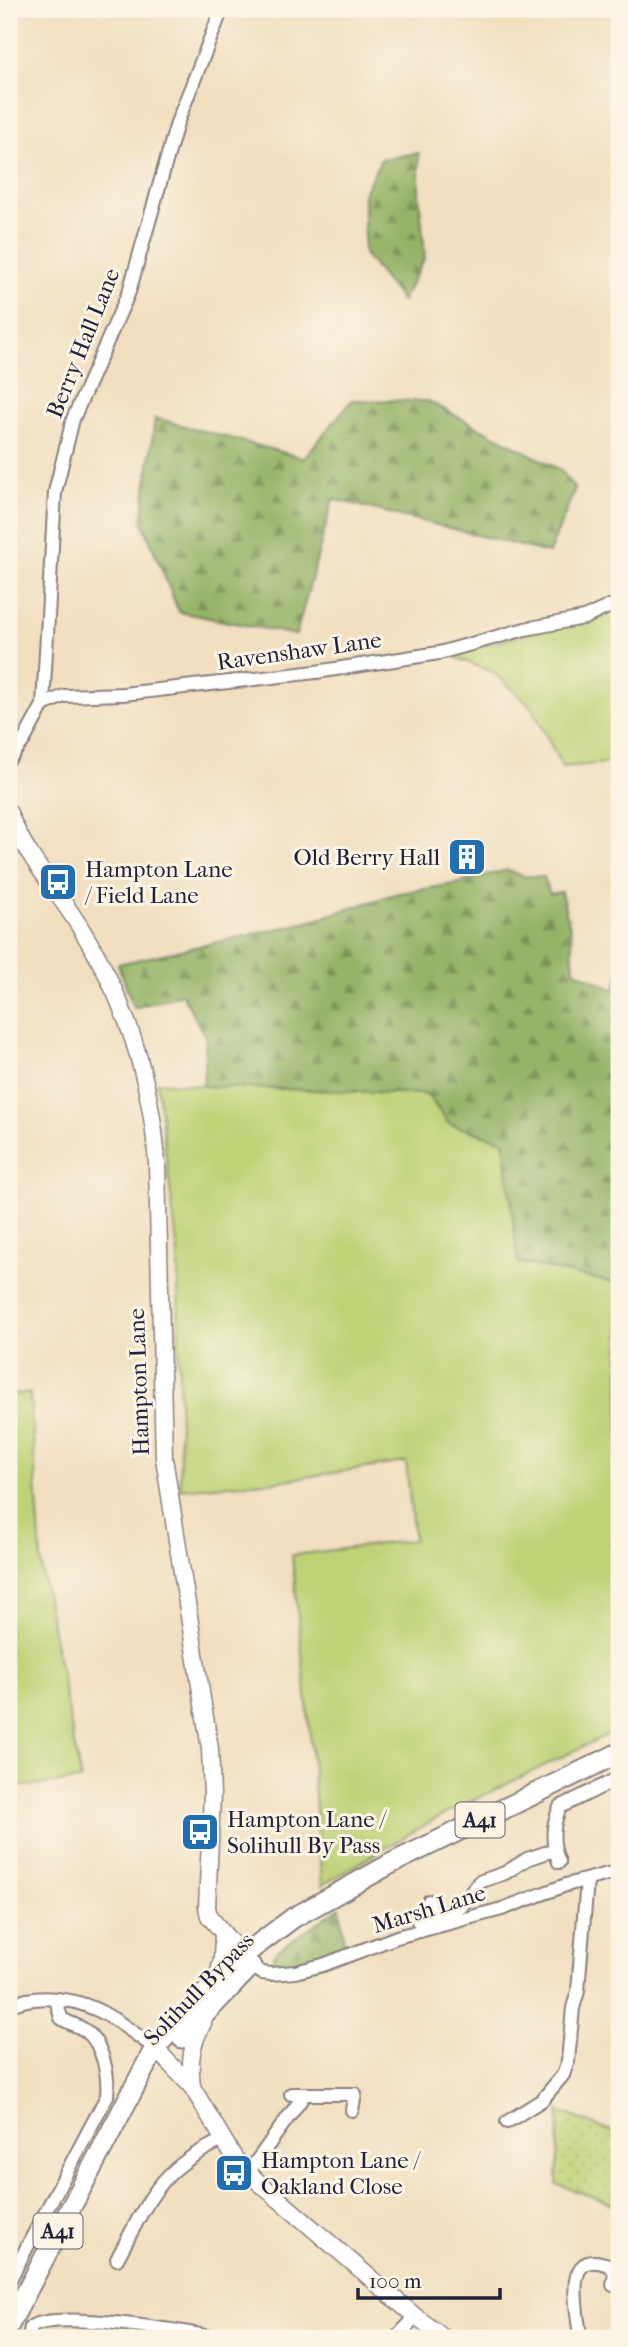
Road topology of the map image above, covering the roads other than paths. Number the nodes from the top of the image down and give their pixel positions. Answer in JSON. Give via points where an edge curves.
{"nodes":[{"id":1,"x":222,"y":9,"type":"edge"},
{"id":2,"x":619,"y":602,"type":"edge"},
{"id":3,"x":43,"y":705,"type":"junction"},
{"id":4,"x":9,"y":759,"type":"edge"},
{"id":5,"x":9,"y":813,"type":"edge"},
{"id":6,"x":619,"y":1753,"type":"edge"},
{"id":7,"x":619,"y":1778,"type":"edge"},
{"id":8,"x":619,"y":1871,"type":"edge"},
{"id":9,"x":587,"y":1880,"type":"junction"},
{"id":10,"x":429,"y":1901,"type":"dead end"},
{"id":11,"x":432,"y":1917,"type":"junction"},
{"id":12,"x":418,"y":1921,"type":"dead end"},
{"id":13,"x":223,"y":1934,"type":"junction"},
{"id":14,"x":246,"y":1961,"type":"junction"},
{"id":15,"x":9,"y":1978,"type":"edge"},
{"id":16,"x":218,"y":1980,"type":"junction"},
{"id":17,"x":56,"y":1999,"type":"junction"},
{"id":18,"x":214,"y":2003,"type":"junction"},
{"id":19,"x":10,"y":2006,"type":"edge"},
{"id":20,"x":160,"y":2053,"type":"junction"},
{"id":21,"x":192,"y":2087,"type":"junction"},
{"id":22,"x":291,"y":2094,"type":"dead end"},
{"id":23,"x":305,"y":2094,"type":"junction"},
{"id":24,"x":352,"y":2110,"type":"dead end"},
{"id":25,"x":507,"y":2122,"type":"dead end"},
{"id":26,"x":223,"y":2140,"type":"junction"},
{"id":27,"x":248,"y":2173,"type":"junction"},
{"id":28,"x":117,"y":2253,"type":"dead end"},
{"id":29,"x":9,"y":2281,"type":"edge"},
{"id":30,"x":613,"y":2286,"type":"dead end"},
{"id":31,"x":416,"y":2318,"type":"junction"},
{"id":32,"x":9,"y":2325,"type":"edge"},
{"id":33,"x":29,"y":2338,"type":"edge"},
{"id":34,"x":215,"y":2338,"type":"edge"},
{"id":35,"x":396,"y":2338,"type":"edge"},
{"id":36,"x":444,"y":2338,"type":"edge"},
{"id":37,"x":580,"y":2338,"type":"edge"}],
"edges":[{"from":1,"to":3,"type":"street","name":"Berry Hall Lane","via":[[177,123],[129,292],[73,419],[55,492]]},
{"from":2,"to":3,"type":"street","name":"Ravenshaw Lane","via":[[584,618],[439,653],[316,672],[123,694],[64,696]]},
{"from":3,"to":4,"type":"street"},
{"from":5,"to":13,"type":"main road","name":"Hampton Lane","via":[[117,994],[155,1131],[162,1437],[210,1749],[207,1908]]},
{"from":6,"to":14,"type":"highway","name":"Solihull Bypass","number":"A41","via":[[392,1863],[342,1891]]},
{"from":7,"to":11,"type":"street","via":[[561,1807],[553,1829],[557,1856],[527,1860],[479,1882],[461,1907]]},
{"from":8,"to":9,"type":"street","name":"Marsh Lane"},
{"from":9,"to":14,"type":"street","name":"Marsh Lane","via":[[397,1937],[314,1968],[271,1974]]},
{"from":9,"to":25,"type":"street","via":[[568,2061],[563,2075],[542,2100]]},
{"from":10,"to":11,"type":"street"},
{"from":11,"to":12,"type":"street"},
{"from":13,"to":14,"type":"main road","name":"Hampton Lane"},
{"from":13,"to":16,"type":"main road"},
{"from":14,"to":16,"type":"highway","name":"Solihull Bypass","number":"A41"},
{"from":14,"to":18,"type":"highway","name":"Solihull Bypass","number":"A41"},
{"from":15,"to":19,"type":"street"},
{"from":16,"to":20,"type":"highway","name":"Solihull Bypass","number":"A41"},
{"from":17,"to":19,"type":"street"},
{"from":17,"to":20,"type":"street","via":[[96,2009]]},
{"from":17,"to":29,"type":"street","via":[[61,2018],[89,2033],[97,2045],[106,2072],[107,2096]]},
{"from":18,"to":20,"type":"highway","name":"Solihull Bypass","number":"A41"},
{"from":18,"to":21,"type":"main road","via":[[191,2049]]},
{"from":20,"to":21,"type":"main road"},
{"from":20,"to":32,"type":"highway","name":"Solihull Bypass","number":"A41","via":[[138,2077]]},
{"from":21,"to":26,"type":"main road"},
{"from":22,"to":23,"type":"street"},
{"from":23,"to":24,"type":"street","via":[[355,2094]]},
{"from":23,"to":27,"type":"street"},
{"from":26,"to":27,"type":"main road"},
{"from":26,"to":28,"type":"street","via":[[177,2166],[162,2181]]},
{"from":27,"to":31,"type":"main road"},
{"from":30,"to":37,"type":"street","via":[[611,2266],[594,2261],[578,2269]]},
{"from":31,"to":35,"type":"street"},
{"from":31,"to":36,"type":"main road"},
{"from":33,"to":34,"type":"street","via":[[37,2323],[117,2322]]}]}
